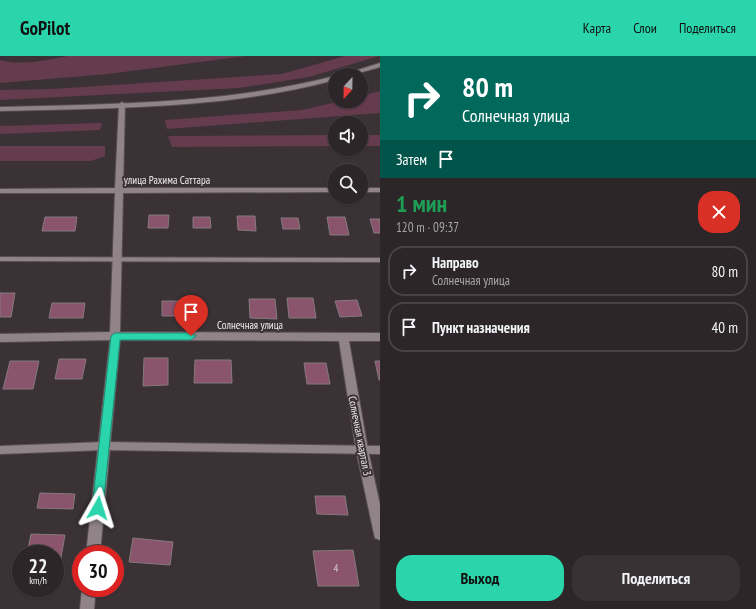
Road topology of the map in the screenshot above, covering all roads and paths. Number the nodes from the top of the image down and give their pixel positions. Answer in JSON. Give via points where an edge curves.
{"nodes":[{"id":1,"x":380,"y":65,"type":"edge"},
{"id":2,"x":368,"y":68,"type":"edge"},
{"id":3,"x":328,"y":79,"type":"edge"},
{"id":4,"x":122,"y":104,"type":"junction"},
{"id":5,"x":0,"y":109,"type":"edge"},
{"id":6,"x":328,"y":190,"type":"edge"},
{"id":7,"x":368,"y":190,"type":"edge"},
{"id":8,"x":380,"y":190,"type":"edge"},
{"id":9,"x":0,"y":191,"type":"edge"},
{"id":10,"x":119,"y":191,"type":"junction"},
{"id":11,"x":0,"y":259,"type":"edge"},
{"id":12,"x":118,"y":259,"type":"junction"},
{"id":13,"x":380,"y":260,"type":"edge"},
{"id":14,"x":115,"y":336,"type":"junction"},
{"id":15,"x":343,"y":337,"type":"junction"},
{"id":16,"x":380,"y":337,"type":"edge"},
{"id":17,"x":0,"y":338,"type":"edge"},
{"id":18,"x":104,"y":446,"type":"junction"},
{"id":19,"x":0,"y":450,"type":"edge"},
{"id":20,"x":362,"y":450,"type":"junction"},
{"id":21,"x":380,"y":450,"type":"edge"},
{"id":22,"x":380,"y":534,"type":"edge"},
{"id":23,"x":94,"y":545,"type":"edge"},
{"id":24,"x":88,"y":597,"type":"edge"},
{"id":25,"x":87,"y":609,"type":"edge"}],
"edges":[{"from":1,"to":2,"type":"street"},
{"from":3,"to":4,"type":"street","via":[[226,98]]},
{"from":4,"to":5,"type":"street"},
{"from":4,"to":10,"type":"street"},
{"from":6,"to":10,"type":"street","name":"улица Рахима Саттара"},
{"from":7,"to":8,"type":"street"},
{"from":9,"to":10,"type":"street","name":"улица Рахима Саттара"},
{"from":10,"to":12,"type":"street"},
{"from":11,"to":12,"type":"lane"},
{"from":12,"to":13,"type":"lane"},
{"from":12,"to":14,"type":"street"},
{"from":14,"to":15,"type":"street","name":"Солнечная улица"},
{"from":14,"to":17,"type":"street","name":"Солнечная улица"},
{"from":14,"to":18,"type":"street"},
{"from":15,"to":16,"type":"street","name":"Солнечная улица"},
{"from":15,"to":20,"type":"street","name":"Солнечная квартал 3"},
{"from":18,"to":19,"type":"lane"},
{"from":18,"to":20,"type":"lane"},
{"from":18,"to":23,"type":"street"},
{"from":20,"to":21,"type":"lane"},
{"from":20,"to":22,"type":"street","name":"Солнечная квартал 3"},
{"from":24,"to":25,"type":"street"}]}
